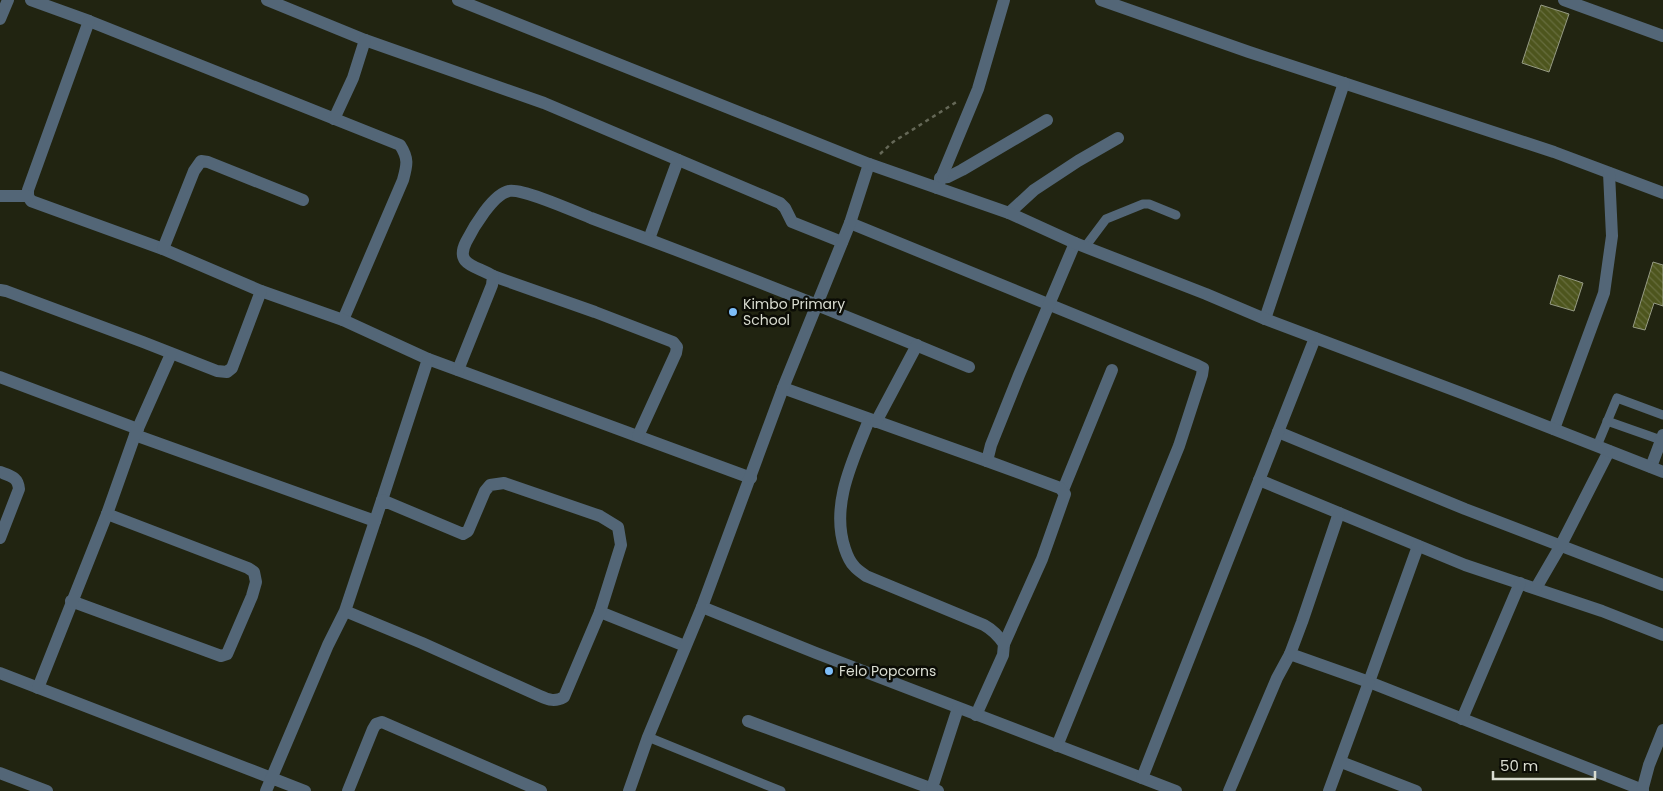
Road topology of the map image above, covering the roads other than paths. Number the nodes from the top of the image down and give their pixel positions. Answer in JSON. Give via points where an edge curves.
{"nodes":[{"id":1,"x":8,"y":0,"type":"edge"},
{"id":2,"x":31,"y":0,"type":"edge"},
{"id":3,"x":267,"y":0,"type":"edge"},
{"id":4,"x":458,"y":0,"type":"edge"},
{"id":5,"x":1004,"y":0,"type":"edge"},
{"id":6,"x":1101,"y":0,"type":"edge"},
{"id":7,"x":1564,"y":0,"type":"edge"},
{"id":8,"x":0,"y":19,"type":"edge"},
{"id":9,"x":89,"y":21,"type":"junction"},
{"id":10,"x":1663,"y":36,"type":"edge"},
{"id":11,"x":365,"y":40,"type":"junction"},
{"id":12,"x":1344,"y":83,"type":"junction"},
{"id":13,"x":334,"y":120,"type":"junction"},
{"id":14,"x":1047,"y":120,"type":"dead end"},
{"id":15,"x":1118,"y":138,"type":"dead end"},
{"id":16,"x":678,"y":160,"type":"junction"},
{"id":17,"x":870,"y":164,"type":"junction"},
{"id":18,"x":1610,"y":174,"type":"junction"},
{"id":19,"x":939,"y":183,"type":"junction"},
{"id":20,"x":1663,"y":193,"type":"edge"},
{"id":21,"x":0,"y":196,"type":"edge"},
{"id":22,"x":28,"y":196,"type":"junction"},
{"id":23,"x":304,"y":200,"type":"dead end"},
{"id":24,"x":1009,"y":213,"type":"junction"},
{"id":25,"x":1176,"y":215,"type":"dead end"},
{"id":26,"x":850,"y":223,"type":"junction"},
{"id":27,"x":649,"y":239,"type":"junction"},
{"id":28,"x":842,"y":242,"type":"junction"},
{"id":29,"x":1080,"y":245,"type":"junction"},
{"id":30,"x":163,"y":249,"type":"junction"},
{"id":31,"x":493,"y":276,"type":"junction"},
{"id":32,"x":0,"y":290,"type":"edge"},
{"id":33,"x":261,"y":291,"type":"junction"},
{"id":34,"x":818,"y":304,"type":"junction"},
{"id":35,"x":1050,"y":304,"type":"junction"},
{"id":36,"x":1265,"y":319,"type":"junction"},
{"id":37,"x":343,"y":320,"type":"junction"},
{"id":38,"x":1315,"y":338,"type":"junction"},
{"id":39,"x":917,"y":345,"type":"junction"},
{"id":40,"x":172,"y":354,"type":"junction"},
{"id":41,"x":428,"y":359,"type":"junction"},
{"id":42,"x":969,"y":367,"type":"dead end"},
{"id":43,"x":458,"y":370,"type":"junction"},
{"id":44,"x":1112,"y":370,"type":"dead end"},
{"id":45,"x":0,"y":377,"type":"edge"},
{"id":46,"x":783,"y":388,"type":"junction"},
{"id":47,"x":1663,"y":415,"type":"edge"},
{"id":48,"x":873,"y":421,"type":"junction"},
{"id":49,"x":1607,"y":421,"type":"junction"},
{"id":50,"x":1554,"y":429,"type":"junction"},
{"id":51,"x":137,"y":432,"type":"junction"},
{"id":52,"x":1278,"y":432,"type":"junction"},
{"id":53,"x":638,"y":436,"type":"junction"},
{"id":54,"x":1662,"y":438,"type":"edge"},
{"id":55,"x":1597,"y":446,"type":"junction"},
{"id":56,"x":1610,"y":451,"type":"junction"},
{"id":57,"x":987,"y":461,"type":"junction"},
{"id":58,"x":1657,"y":470,"type":"edge"},
{"id":59,"x":0,"y":472,"type":"edge"},
{"id":60,"x":751,"y":478,"type":"junction"},
{"id":61,"x":1259,"y":480,"type":"junction"},
{"id":62,"x":1063,"y":490,"type":"junction"},
{"id":63,"x":382,"y":500,"type":"junction"},
{"id":64,"x":1339,"y":513,"type":"junction"},
{"id":65,"x":107,"y":514,"type":"junction"},
{"id":66,"x":375,"y":520,"type":"junction"},
{"id":67,"x":0,"y":538,"type":"edge"},
{"id":68,"x":1418,"y":546,"type":"junction"},
{"id":69,"x":1561,"y":546,"type":"junction"},
{"id":70,"x":1520,"y":583,"type":"junction"},
{"id":71,"x":1663,"y":585,"type":"edge"},
{"id":72,"x":1536,"y":588,"type":"junction"},
{"id":73,"x":72,"y":601,"type":"junction"},
{"id":74,"x":702,"y":607,"type":"junction"},
{"id":75,"x":344,"y":611,"type":"junction"},
{"id":76,"x":600,"y":612,"type":"junction"},
{"id":77,"x":1663,"y":635,"type":"edge"},
{"id":78,"x":1004,"y":644,"type":"junction"},
{"id":79,"x":685,"y":646,"type":"junction"},
{"id":80,"x":1290,"y":654,"type":"junction"},
{"id":81,"x":0,"y":673,"type":"edge"},
{"id":82,"x":1369,"y":682,"type":"junction"},
{"id":83,"x":38,"y":688,"type":"junction"},
{"id":84,"x":958,"y":708,"type":"junction"},
{"id":85,"x":976,"y":715,"type":"junction"},
{"id":86,"x":1462,"y":719,"type":"junction"},
{"id":87,"x":748,"y":721,"type":"dead end"},
{"id":88,"x":1663,"y":730,"type":"edge"},
{"id":89,"x":648,"y":737,"type":"junction"},
{"id":90,"x":1057,"y":746,"type":"junction"},
{"id":91,"x":1341,"y":762,"type":"junction"},
{"id":92,"x":0,"y":773,"type":"edge"},
{"id":93,"x":271,"y":778,"type":"junction"},
{"id":94,"x":1142,"y":778,"type":"junction"},
{"id":95,"x":935,"y":790,"type":"edge"},
{"id":96,"x":1642,"y":790,"type":"edge"},
{"id":97,"x":47,"y":791,"type":"edge"},
{"id":98,"x":266,"y":791,"type":"edge"},
{"id":99,"x":305,"y":791,"type":"edge"},
{"id":100,"x":348,"y":791,"type":"edge"},
{"id":101,"x":540,"y":791,"type":"edge"},
{"id":102,"x":629,"y":791,"type":"edge"},
{"id":103,"x":781,"y":791,"type":"edge"},
{"id":104,"x":1176,"y":791,"type":"edge"},
{"id":105,"x":1229,"y":791,"type":"edge"},
{"id":106,"x":1330,"y":791,"type":"edge"},
{"id":107,"x":1416,"y":791,"type":"edge"}],
"edges":[{"from":1,"to":8,"type":"street"},
{"from":2,"to":9,"type":"street"},
{"from":3,"to":11,"type":"street"},
{"from":4,"to":17,"type":"street"},
{"from":5,"to":19,"type":"street","via":[[978,89]]},
{"from":6,"to":12,"type":"street"},
{"from":7,"to":10,"type":"street"},
{"from":9,"to":13,"type":"street"},
{"from":9,"to":22,"type":"street"},
{"from":11,"to":13,"type":"street","via":[[353,78]]},
{"from":11,"to":16,"type":"street","via":[[544,103]]},
{"from":12,"to":18,"type":"street","via":[[1508,136]]},
{"from":12,"to":36,"type":"street"},
{"from":13,"to":37,"type":"street","via":[[400,145],[407,161],[403,180]]},
{"from":14,"to":19,"type":"street"},
{"from":15,"to":24,"type":"street","via":[[1034,190]]},
{"from":16,"to":27,"type":"street"},
{"from":16,"to":28,"type":"street","via":[[780,203],[792,222]]},
{"from":17,"to":19,"type":"street"},
{"from":17,"to":26,"type":"street"},
{"from":18,"to":20,"type":"street"},
{"from":18,"to":50,"type":"street","via":[[1612,236],[1604,292]]},
{"from":19,"to":24,"type":"street"},
{"from":21,"to":22,"type":"street"},
{"from":22,"to":30,"type":"street","via":[[31,201]]},
{"from":23,"to":30,"type":"street","via":[[201,161]]},
{"from":24,"to":29,"type":"street"},
{"from":25,"to":29,"type":"lane","via":[[1143,204],[1106,219]]},
{"from":26,"to":28,"type":"street"},
{"from":26,"to":35,"type":"street"},
{"from":27,"to":31,"type":"street","via":[[538,198],[509,191],[492,202],[462,251],[467,264]]},
{"from":27,"to":34,"type":"street"},
{"from":28,"to":34,"type":"street"},
{"from":29,"to":35,"type":"street"},
{"from":29,"to":36,"type":"street"},
{"from":30,"to":33,"type":"street"},
{"from":31,"to":43,"type":"street"},
{"from":31,"to":53,"type":"street","via":[[595,312],[677,346]]},
{"from":32,"to":40,"type":"street"},
{"from":33,"to":37,"type":"street"},
{"from":33,"to":40,"type":"street","via":[[232,368],[227,372],[217,372]]},
{"from":34,"to":39,"type":"street"},
{"from":34,"to":46,"type":"street"},
{"from":35,"to":57,"type":"street","via":[[991,444]]},
{"from":35,"to":90,"type":"street","via":[[1200,366],[1203,372],[1179,446]]},
{"from":36,"to":38,"type":"street"},
{"from":37,"to":41,"type":"street"},
{"from":38,"to":50,"type":"street"},
{"from":38,"to":52,"type":"street"},
{"from":39,"to":42,"type":"street"},
{"from":39,"to":48,"type":"street"},
{"from":40,"to":51,"type":"street"},
{"from":41,"to":43,"type":"street"},
{"from":41,"to":63,"type":"street"},
{"from":43,"to":53,"type":"street"},
{"from":44,"to":62,"type":"street"},
{"from":45,"to":51,"type":"street"},
{"from":46,"to":48,"type":"street"},
{"from":46,"to":60,"type":"street"},
{"from":47,"to":49,"type":"lane","via":[[1617,398]]},
{"from":48,"to":57,"type":"street"},
{"from":48,"to":78,"type":"street","via":[[844,487],[840,505],[842,539],[853,566],[866,576],[984,625],[993,630]]},
{"from":49,"to":54,"type":"lane"},
{"from":49,"to":55,"type":"lane"},
{"from":50,"to":55,"type":"street"},
{"from":51,"to":65,"type":"street"},
{"from":51,"to":66,"type":"street"},
{"from":52,"to":61,"type":"street"},
{"from":52,"to":69,"type":"street"},
{"from":53,"to":60,"type":"street"},
{"from":54,"to":58,"type":"street"},
{"from":55,"to":56,"type":"street"},
{"from":56,"to":58,"type":"street"},
{"from":56,"to":69,"type":"street"},
{"from":57,"to":62,"type":"street"},
{"from":59,"to":67,"type":"street","via":[[15,478],[19,490]]},
{"from":60,"to":74,"type":"street"},
{"from":61,"to":64,"type":"street"},
{"from":61,"to":94,"type":"street"},
{"from":62,"to":78,"type":"street","via":[[1065,494],[1042,559]]},
{"from":63,"to":66,"type":"street"},
{"from":63,"to":76,"type":"street","via":[[463,534],[468,531],[485,491],[494,483],[504,483],[600,516],[618,527],[621,545]]},
{"from":64,"to":68,"type":"street"},
{"from":64,"to":80,"type":"street"},
{"from":65,"to":73,"type":"street"},
{"from":65,"to":73,"type":"street","via":[[248,568],[254,572],[256,582],[252,596],[227,654],[221,656]]},
{"from":66,"to":75,"type":"street"},
{"from":68,"to":70,"type":"street"},
{"from":68,"to":82,"type":"street"},
{"from":69,"to":71,"type":"street"},
{"from":69,"to":72,"type":"street"},
{"from":70,"to":72,"type":"street"},
{"from":70,"to":86,"type":"street"},
{"from":72,"to":77,"type":"street"},
{"from":73,"to":83,"type":"street"},
{"from":74,"to":79,"type":"street"},
{"from":74,"to":84,"type":"street"},
{"from":75,"to":76,"type":"street","via":[[551,700],[564,697]]},
{"from":75,"to":93,"type":"street"},
{"from":76,"to":79,"type":"street"},
{"from":78,"to":85,"type":"street","via":[[1003,655]]},
{"from":79,"to":89,"type":"street"},
{"from":80,"to":82,"type":"street"},
{"from":80,"to":105,"type":"street"},
{"from":81,"to":83,"type":"street"},
{"from":82,"to":86,"type":"street"},
{"from":82,"to":91,"type":"street"},
{"from":83,"to":93,"type":"street"},
{"from":84,"to":85,"type":"street"},
{"from":84,"to":95,"type":"street"},
{"from":85,"to":90,"type":"street"},
{"from":86,"to":96,"type":"street"},
{"from":87,"to":95,"type":"street"},
{"from":88,"to":96,"type":"street"},
{"from":89,"to":102,"type":"street"},
{"from":89,"to":103,"type":"lane"},
{"from":90,"to":94,"type":"street"},
{"from":91,"to":106,"type":"street"},
{"from":91,"to":107,"type":"street"},
{"from":92,"to":97,"type":"street"},
{"from":93,"to":98,"type":"street"},
{"from":93,"to":99,"type":"street"},
{"from":94,"to":104,"type":"street"},
{"from":100,"to":101,"type":"street","via":[[373,729],[382,722]]}]}
